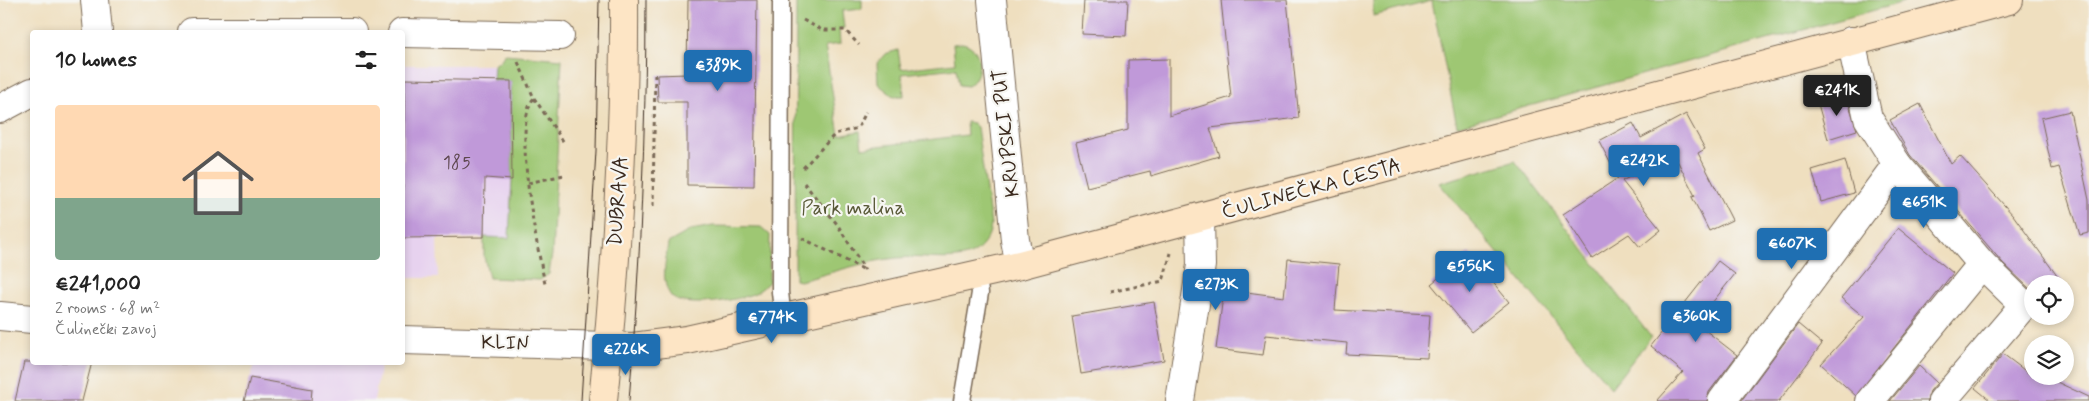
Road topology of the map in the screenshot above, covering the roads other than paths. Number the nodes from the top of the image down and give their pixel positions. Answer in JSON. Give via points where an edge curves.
{"nodes":[{"id":1,"x":95,"y":0,"type":"edge"},
{"id":2,"x":624,"y":0,"type":"edge"},
{"id":3,"x":992,"y":0,"type":"edge"},
{"id":4,"x":2009,"y":0,"type":"edge"},
{"id":5,"x":781,"y":7,"type":"edge"},
{"id":6,"x":98,"y":30,"type":"edge"},
{"id":7,"x":405,"y":33,"type":"edge"},
{"id":8,"x":560,"y":36,"type":"dead end"},
{"id":9,"x":1851,"y":41,"type":"junction"},
{"id":10,"x":30,"y":93,"type":"edge"},
{"id":11,"x":0,"y":109,"type":"edge"},
{"id":12,"x":1897,"y":164,"type":"junction"},
{"id":13,"x":1200,"y":218,"type":"junction"},
{"id":14,"x":1982,"y":264,"type":"junction"},
{"id":15,"x":1020,"y":265,"type":"junction"},
{"id":16,"x":978,"y":275,"type":"junction"},
{"id":17,"x":0,"y":316,"type":"edge"},
{"id":18,"x":30,"y":319,"type":"edge"},
{"id":19,"x":783,"y":320,"type":"junction"},
{"id":20,"x":405,"y":340,"type":"edge"},
{"id":21,"x":608,"y":346,"type":"junction"},
{"id":22,"x":603,"y":401,"type":"edge"},
{"id":23,"x":962,"y":401,"type":"edge"},
{"id":24,"x":1180,"y":401,"type":"edge"},
{"id":25,"x":1722,"y":401,"type":"edge"},
{"id":26,"x":1870,"y":401,"type":"edge"},
{"id":27,"x":1942,"y":401,"type":"edge"}],
"edges":[{"from":1,"to":6,"type":"street"},
{"from":2,"to":21,"type":"main road","name":"DUBRAVA","via":[[622,131]]},
{"from":3,"to":15,"type":"street","name":"KRUPSKI PUT"},
{"from":4,"to":9,"type":"main road","name":"ČULINEČKA CESTA"},
{"from":5,"to":19,"type":"lane","via":[[780,292]]},
{"from":7,"to":8,"type":"street"},
{"from":9,"to":12,"type":"street","via":[[1868,118]]},
{"from":9,"to":13,"type":"main road","name":"ČULINEČKA CESTA"},
{"from":10,"to":11,"type":"street"},
{"from":12,"to":14,"type":"street"},
{"from":12,"to":25,"type":"street"},
{"from":13,"to":15,"type":"main road","name":"ČULINEČKA CESTA"},
{"from":13,"to":24,"type":"street","via":[[1201,265]]},
{"from":14,"to":26,"type":"street"},
{"from":14,"to":27,"type":"street","via":[[2024,305]]},
{"from":15,"to":16,"type":"main road","name":"ČULINEČKA CESTA"},
{"from":16,"to":19,"type":"main road","name":"ČULINEČKA CESTA"},
{"from":16,"to":23,"type":"lane","via":[[980,292]]},
{"from":17,"to":18,"type":"street"},
{"from":19,"to":21,"type":"main road","name":"ČULINEČKA CESTA","via":[[668,343]]},
{"from":20,"to":21,"type":"street","name":"KLIN"},
{"from":21,"to":22,"type":"main road","name":"DUBRAVA"}]}
